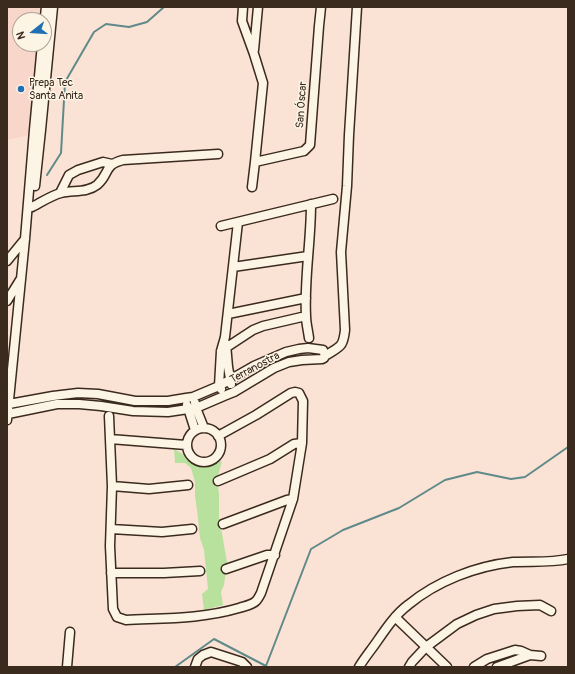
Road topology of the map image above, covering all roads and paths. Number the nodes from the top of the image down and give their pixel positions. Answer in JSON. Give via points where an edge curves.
{"nodes":[{"id":1,"x":243,"y":7,"type":"edge"},
{"id":2,"x":258,"y":7,"type":"edge"},
{"id":3,"x":321,"y":7,"type":"edge"},
{"id":4,"x":357,"y":7,"type":"edge"},
{"id":5,"x":41,"y":52,"type":"edge"},
{"id":6,"x":44,"y":52,"type":"edge"},
{"id":7,"x":254,"y":54,"type":"junction"},
{"id":8,"x":218,"y":154,"type":"dead end"},
{"id":9,"x":255,"y":162,"type":"junction"},
{"id":10,"x":112,"y":164,"type":"junction"},
{"id":11,"x":252,"y":187,"type":"dead end"},
{"id":12,"x":60,"y":193,"type":"junction"},
{"id":13,"x":333,"y":199,"type":"dead end"},
{"id":14,"x":311,"y":204,"type":"junction"},
{"id":15,"x":30,"y":207,"type":"junction"},
{"id":16,"x":238,"y":222,"type":"junction"},
{"id":17,"x":221,"y":226,"type":"dead end"},
{"id":18,"x":25,"y":239,"type":"junction"},
{"id":19,"x":308,"y":256,"type":"junction"},
{"id":20,"x":7,"y":261,"type":"edge"},
{"id":21,"x":233,"y":267,"type":"junction"},
{"id":22,"x":22,"y":278,"type":"junction"},
{"id":23,"x":306,"y":298,"type":"junction"},
{"id":24,"x":8,"y":299,"type":"edge"},
{"id":25,"x":19,"y":308,"type":"junction"},
{"id":26,"x":228,"y":314,"type":"junction"},
{"id":27,"x":306,"y":316,"type":"junction"},
{"id":28,"x":309,"y":338,"type":"dead end"},
{"id":29,"x":224,"y":350,"type":"junction"},
{"id":30,"x":325,"y":356,"type":"junction"},
{"id":31,"x":230,"y":380,"type":"junction"},
{"id":32,"x":219,"y":386,"type":"junction"},
{"id":33,"x":234,"y":392,"type":"junction"},
{"id":34,"x":224,"y":396,"type":"junction"},
{"id":35,"x":190,"y":397,"type":"junction"},
{"id":36,"x":9,"y":404,"type":"junction"},
{"id":37,"x":192,"y":409,"type":"junction"},
{"id":38,"x":110,"y":416,"type":"dead end"},
{"id":39,"x":7,"y":417,"type":"edge"},
{"id":40,"x":204,"y":428,"type":"junction"},
{"id":41,"x":195,"y":430,"type":"junction"},
{"id":42,"x":218,"y":436,"type":"junction"},
{"id":43,"x":110,"y":439,"type":"junction"},
{"id":44,"x":302,"y":443,"type":"junction"},
{"id":45,"x":186,"y":445,"type":"junction"},
{"id":46,"x":218,"y":481,"type":"dead end"},
{"id":47,"x":188,"y":485,"type":"dead end"},
{"id":48,"x":112,"y":486,"type":"junction"},
{"id":49,"x":293,"y":499,"type":"junction"},
{"id":50,"x":223,"y":524,"type":"dead end"},
{"id":51,"x":111,"y":529,"type":"junction"},
{"id":52,"x":192,"y":529,"type":"dead end"},
{"id":53,"x":274,"y":555,"type":"junction"},
{"id":54,"x":568,"y":559,"type":"edge"},
{"id":55,"x":226,"y":569,"type":"dead end"},
{"id":56,"x":200,"y":571,"type":"dead end"},
{"id":57,"x":111,"y":573,"type":"junction"},
{"id":58,"x":551,"y":610,"type":"dead end"},
{"id":59,"x":395,"y":617,"type":"junction"},
{"id":60,"x":70,"y":632,"type":"dead end"},
{"id":61,"x":426,"y":647,"type":"junction"},
{"id":62,"x":530,"y":655,"type":"junction"},
{"id":63,"x":541,"y":656,"type":"dead end"},
{"id":64,"x":67,"y":667,"type":"edge"},
{"id":65,"x":195,"y":667,"type":"edge"},
{"id":66,"x":247,"y":667,"type":"edge"},
{"id":67,"x":359,"y":667,"type":"edge"},
{"id":68,"x":409,"y":667,"type":"edge"},
{"id":69,"x":447,"y":667,"type":"edge"},
{"id":70,"x":474,"y":667,"type":"edge"},
{"id":71,"x":497,"y":667,"type":"edge"}],
"edges":[{"from":1,"to":7,"type":"street","via":[[242,21]]},
{"from":2,"to":7,"type":"street"},
{"from":3,"to":9,"type":"street","name":"San Óscar","via":[[310,145],[304,151]]},
{"from":4,"to":30,"type":"street","via":[[341,252],[345,330],[342,345]]},
{"from":5,"to":15,"type":"street"},
{"from":6,"to":15,"type":"street","via":[[41,130]]},
{"from":7,"to":9,"type":"street","via":[[263,83]]},
{"from":8,"to":10,"type":"street","via":[[123,160]]},
{"from":9,"to":11,"type":"street"},
{"from":10,"to":12,"type":"street","via":[[97,186],[88,190]]},
{"from":10,"to":12,"type":"street","via":[[103,162],[69,175]]},
{"from":12,"to":15,"type":"street"},
{"from":13,"to":14,"type":"street"},
{"from":14,"to":16,"type":"street"},
{"from":14,"to":19,"type":"street"},
{"from":15,"to":18,"type":"street"},
{"from":16,"to":17,"type":"street"},
{"from":16,"to":21,"type":"street"},
{"from":18,"to":20,"type":"street"},
{"from":18,"to":22,"type":"street"},
{"from":19,"to":21,"type":"street"},
{"from":19,"to":23,"type":"street"},
{"from":21,"to":26,"type":"street"},
{"from":22,"to":24,"type":"street"},
{"from":22,"to":25,"type":"street"},
{"from":23,"to":26,"type":"street"},
{"from":23,"to":27,"type":"street"},
{"from":24,"to":25,"type":"street"},
{"from":25,"to":36,"type":"street"},
{"from":26,"to":29,"type":"street"},
{"from":27,"to":28,"type":"street"},
{"from":27,"to":29,"type":"street","via":[[253,330]]},
{"from":29,"to":31,"type":"street"},
{"from":29,"to":32,"type":"street"},
{"from":30,"to":31,"type":"street","name":"Terranostra","via":[[323,350],[308,348],[286,352]]},
{"from":30,"to":33,"type":"street","name":"Terranostra","via":[[322,359],[288,362]]},
{"from":31,"to":32,"type":"street","name":"Terranostra"},
{"from":31,"to":33,"type":"street"},
{"from":32,"to":34,"type":"street"},
{"from":32,"to":35,"type":"street","name":"Terranostra"},
{"from":33,"to":34,"type":"street","name":"Terranostra"},
{"from":34,"to":37,"type":"street","name":"Terranostra"},
{"from":35,"to":36,"type":"street","name":"Terranostra","via":[[135,401],[78,393]]},
{"from":35,"to":37,"type":"street"},
{"from":36,"to":39,"type":"street"},
{"from":37,"to":39,"type":"street","name":"Terranostra","via":[[168,412],[134,411],[57,404]]},
{"from":37,"to":40,"type":"street"},
{"from":37,"to":41,"type":"street"},
{"from":38,"to":43,"type":"street"},
{"from":40,"to":41,"type":"street"},
{"from":40,"to":42,"type":"street","via":[[212,430]]},
{"from":41,"to":45,"type":"street","via":[[190,434]]},
{"from":42,"to":44,"type":"street","via":[[296,392],[303,401]]},
{"from":42,"to":45,"type":"street","via":[[219,454],[204,463],[191,458]]},
{"from":43,"to":45,"type":"street"},
{"from":43,"to":48,"type":"street"},
{"from":44,"to":46,"type":"street","via":[[294,444],[270,459]]},
{"from":44,"to":49,"type":"street"},
{"from":47,"to":48,"type":"street","via":[[149,489]]},
{"from":48,"to":51,"type":"street"},
{"from":49,"to":50,"type":"street"},
{"from":49,"to":53,"type":"street"},
{"from":51,"to":52,"type":"street","via":[[162,532]]},
{"from":51,"to":57,"type":"street"},
{"from":53,"to":55,"type":"street","via":[[267,554]]},
{"from":53,"to":57,"type":"street","via":[[256,601],[229,611],[198,616],[126,620],[117,617],[113,609]]},
{"from":54,"to":59,"type":"street","via":[[557,562],[514,562],[464,574],[433,587]]},
{"from":56,"to":57,"type":"street"},
{"from":58,"to":61,"type":"street","via":[[540,605],[494,609],[457,624]]},
{"from":59,"to":61,"type":"street"},
{"from":59,"to":67,"type":"street"},
{"from":60,"to":64,"type":"street"},
{"from":61,"to":68,"type":"street"},
{"from":61,"to":69,"type":"street"},
{"from":62,"to":63,"type":"street"},
{"from":62,"to":70,"type":"street","via":[[516,650],[487,659]]},
{"from":62,"to":71,"type":"street"},
{"from":65,"to":66,"type":"street","via":[[198,659],[211,652],[242,662]]}]}
